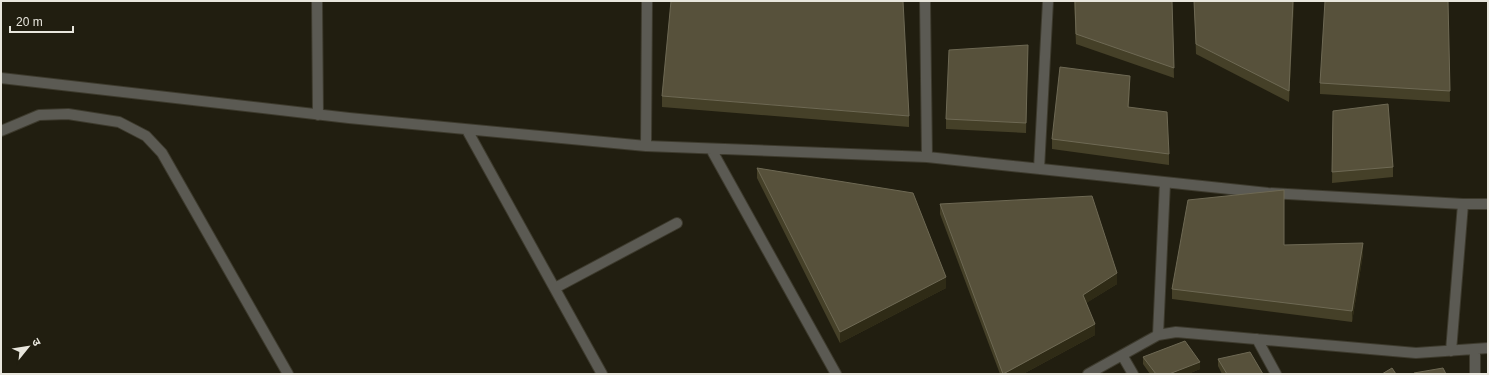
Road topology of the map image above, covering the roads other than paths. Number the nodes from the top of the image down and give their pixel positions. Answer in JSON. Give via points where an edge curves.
{"nodes":[{"id":1,"x":318,"y":1,"type":"edge"},
{"id":2,"x":647,"y":1,"type":"edge"},
{"id":3,"x":925,"y":1,"type":"edge"},
{"id":4,"x":1048,"y":1,"type":"edge"},
{"id":5,"x":1,"y":78,"type":"edge"},
{"id":6,"x":318,"y":115,"type":"junction"},
{"id":7,"x":467,"y":130,"type":"junction"},
{"id":8,"x":1,"y":131,"type":"edge"},
{"id":9,"x":646,"y":146,"type":"junction"},
{"id":10,"x":711,"y":149,"type":"junction"},
{"id":11,"x":927,"y":157,"type":"junction"},
{"id":12,"x":1039,"y":169,"type":"junction"},
{"id":13,"x":1165,"y":183,"type":"junction"},
{"id":14,"x":1463,"y":204,"type":"junction"},
{"id":15,"x":1488,"y":204,"type":"edge"},
{"id":16,"x":677,"y":223,"type":"dead end"},
{"id":17,"x":555,"y":288,"type":"junction"},
{"id":18,"x":1158,"y":335,"type":"junction"},
{"id":19,"x":1257,"y":339,"type":"junction"},
{"id":20,"x":1488,"y":348,"type":"edge"},
{"id":21,"x":1475,"y":349,"type":"junction"},
{"id":22,"x":1451,"y":351,"type":"junction"},
{"id":23,"x":1122,"y":355,"type":"junction"},
{"id":24,"x":288,"y":374,"type":"edge"},
{"id":25,"x":602,"y":374,"type":"edge"},
{"id":26,"x":836,"y":374,"type":"edge"},
{"id":27,"x":1088,"y":374,"type":"edge"},
{"id":28,"x":1133,"y":374,"type":"edge"},
{"id":29,"x":1276,"y":374,"type":"edge"},
{"id":30,"x":1475,"y":374,"type":"edge"}],
"edges":[{"from":1,"to":6,"type":"street"},
{"from":2,"to":9,"type":"street"},
{"from":3,"to":11,"type":"street"},
{"from":4,"to":12,"type":"street"},
{"from":5,"to":6,"type":"street"},
{"from":6,"to":7,"type":"street"},
{"from":7,"to":9,"type":"street"},
{"from":7,"to":17,"type":"street"},
{"from":8,"to":24,"type":"street","via":[[39,115],[68,114],[119,122],[146,136],[162,153]]},
{"from":9,"to":10,"type":"street"},
{"from":10,"to":11,"type":"street"},
{"from":10,"to":26,"type":"street"},
{"from":11,"to":12,"type":"street"},
{"from":12,"to":13,"type":"street"},
{"from":13,"to":14,"type":"street","via":[[1268,193]]},
{"from":13,"to":18,"type":"street"},
{"from":14,"to":15,"type":"street"},
{"from":14,"to":22,"type":"street"},
{"from":16,"to":17,"type":"street"},
{"from":17,"to":25,"type":"street"},
{"from":18,"to":19,"type":"street","via":[[1176,332]]},
{"from":18,"to":23,"type":"street"},
{"from":19,"to":22,"type":"street","via":[[1416,353]]},
{"from":19,"to":29,"type":"street"},
{"from":20,"to":21,"type":"street"},
{"from":21,"to":22,"type":"street"},
{"from":21,"to":30,"type":"street"},
{"from":23,"to":27,"type":"street"},
{"from":23,"to":28,"type":"street"}]}
